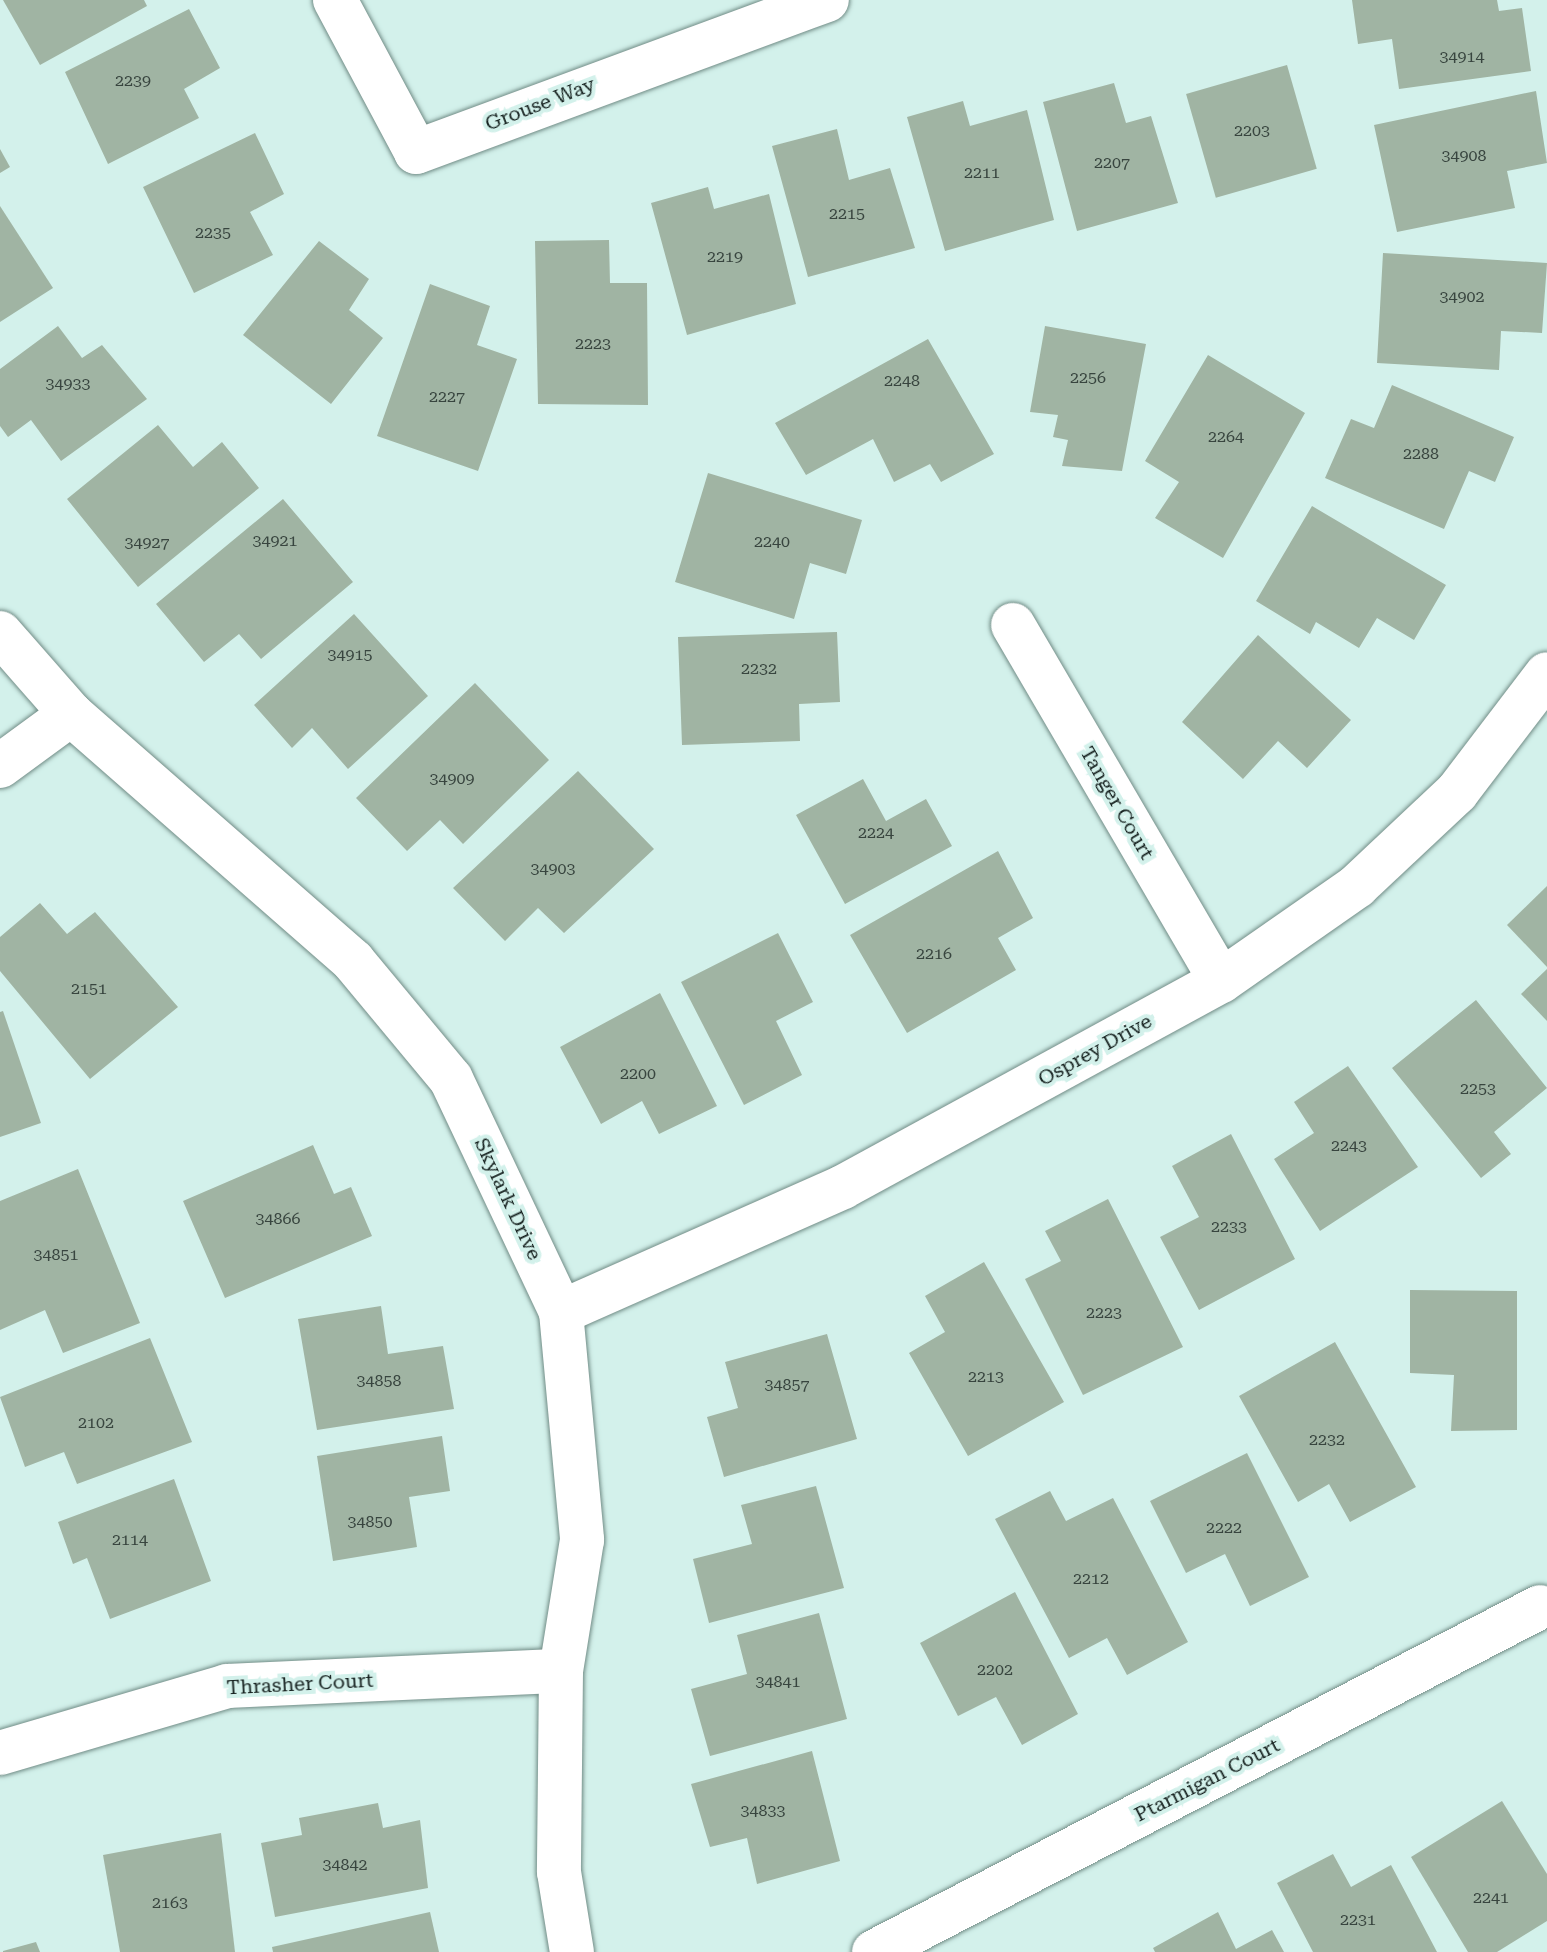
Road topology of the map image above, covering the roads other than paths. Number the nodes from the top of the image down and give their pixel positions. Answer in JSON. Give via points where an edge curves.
{"nodes":[{"id":1,"x":335,"y":0,"type":"edge"},
{"id":2,"x":827,"y":0,"type":"edge"},
{"id":3,"x":1013,"y":625,"type":"dead end"},
{"id":4,"x":0,"y":633,"type":"edge"},
{"id":5,"x":1547,"y":674,"type":"edge"},
{"id":6,"x":71,"y":714,"type":"junction"},
{"id":7,"x":0,"y":766,"type":"edge"},
{"id":8,"x":1221,"y":981,"type":"junction"},
{"id":9,"x":561,"y":1312,"type":"junction"},
{"id":10,"x":1540,"y":1607,"type":"dead end"},
{"id":11,"x":561,"y":1671,"type":"junction"},
{"id":12,"x":0,"y":1753,"type":"edge"},
{"id":13,"x":572,"y":1952,"type":"edge"},
{"id":14,"x":874,"y":1952,"type":"edge"}],
"edges":[{"from":1,"to":2,"type":"street","name":"Grouse Way","via":[[416,152]]},
{"from":3,"to":8,"type":"street","name":"Tanger Court"},
{"from":4,"to":6,"type":"street","name":"Skylark Drive"},
{"from":5,"to":8,"type":"street","name":"Osprey Drive","via":[[1446,803],[1357,886]]},
{"from":6,"to":7,"type":"street"},
{"from":6,"to":9,"type":"street","name":"Skylark Drive","via":[[353,961],[451,1079]]},
{"from":8,"to":9,"type":"street","name":"Osprey Drive","via":[[843,1187]]},
{"from":9,"to":11,"type":"street","name":"Skylark Drive","via":[[582,1540]]},
{"from":10,"to":14,"type":"street","name":"Ptarmigan Court"},
{"from":11,"to":12,"type":"street","name":"Thrasher Court","via":[[227,1686]]},
{"from":11,"to":13,"type":"street","name":"Skylark Drive","via":[[559,1872]]}]}
